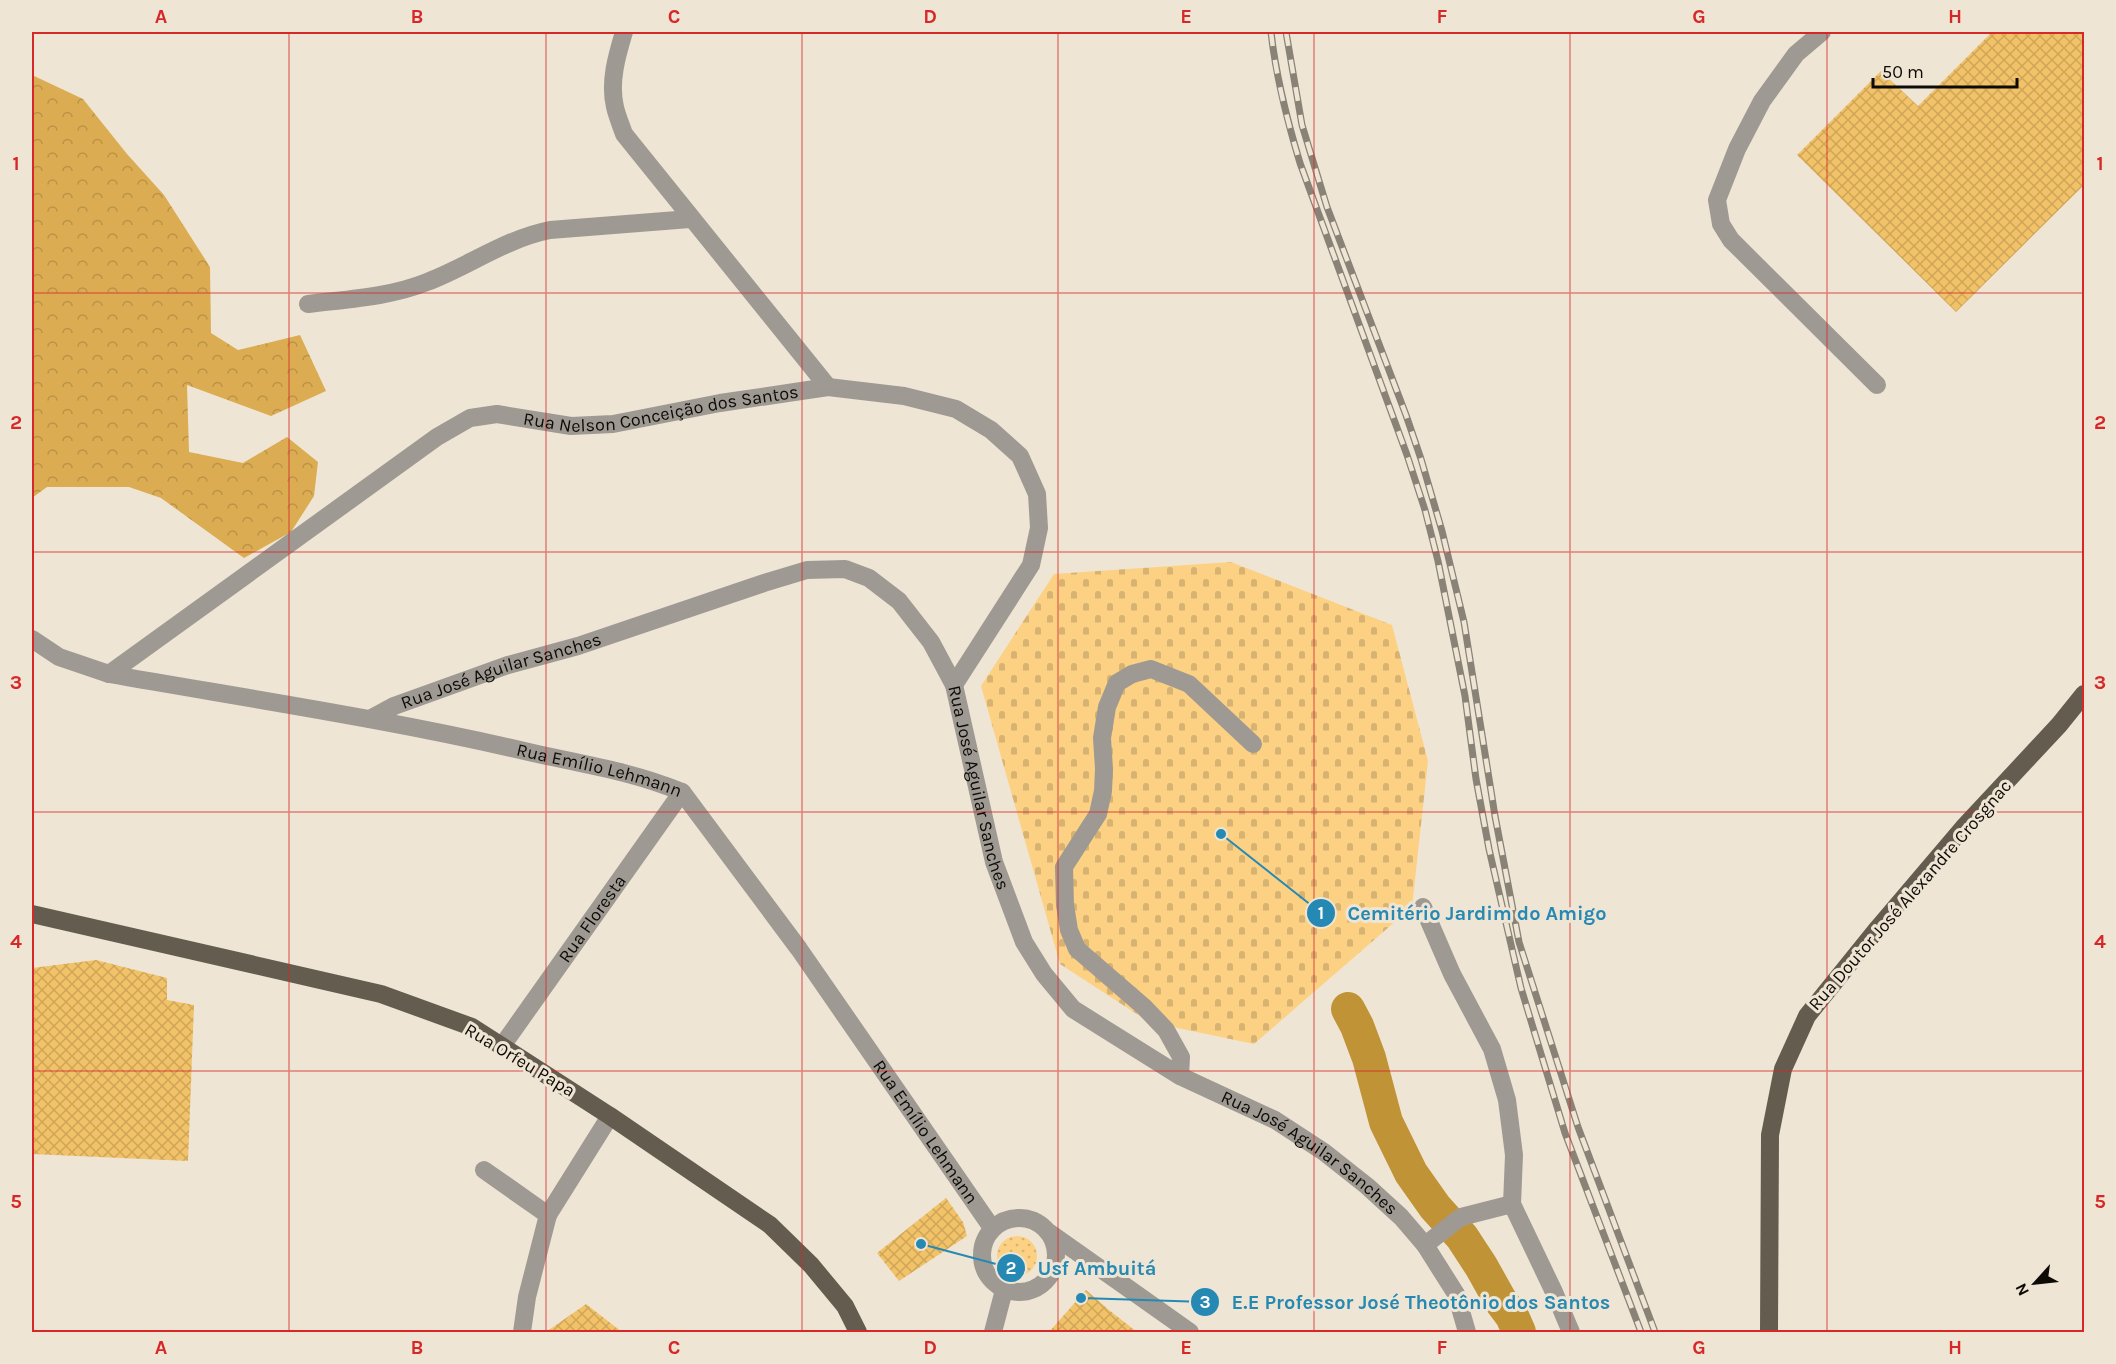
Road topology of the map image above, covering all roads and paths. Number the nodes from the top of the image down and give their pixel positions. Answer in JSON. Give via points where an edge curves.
{"nodes":[{"id":1,"x":624,"y":32,"type":"edge"},
{"id":2,"x":1822,"y":32,"type":"edge"},
{"id":3,"x":690,"y":219,"type":"junction"},
{"id":4,"x":308,"y":303,"type":"dead end"},
{"id":5,"x":1876,"y":385,"type":"dead end"},
{"id":6,"x":828,"y":387,"type":"junction"},
{"id":7,"x":32,"y":639,"type":"edge"},
{"id":8,"x":109,"y":675,"type":"junction"},
{"id":9,"x":954,"y":685,"type":"junction"},
{"id":10,"x":2085,"y":694,"type":"edge"},
{"id":11,"x":370,"y":719,"type":"junction"},
{"id":12,"x":1253,"y":744,"type":"dead end"},
{"id":13,"x":682,"y":792,"type":"junction"},
{"id":14,"x":1423,"y":907,"type":"dead end"},
{"id":15,"x":32,"y":914,"type":"edge"},
{"id":16,"x":502,"y":1046,"type":"junction"},
{"id":17,"x":1180,"y":1076,"type":"junction"},
{"id":18,"x":610,"y":1116,"type":"junction"},
{"id":19,"x":484,"y":1170,"type":"dead end"},
{"id":20,"x":1512,"y":1204,"type":"junction"},
{"id":21,"x":548,"y":1215,"type":"junction"},
{"id":22,"x":992,"y":1228,"type":"junction"},
{"id":23,"x":1048,"y":1232,"type":"junction"},
{"id":24,"x":1425,"y":1245,"type":"junction"},
{"id":25,"x":1080,"y":1255,"type":"junction"},
{"id":26,"x":1056,"y":1259,"type":"junction"},
{"id":27,"x":1004,"y":1290,"type":"junction"},
{"id":28,"x":522,"y":1332,"type":"edge"},
{"id":29,"x":858,"y":1332,"type":"edge"},
{"id":30,"x":993,"y":1332,"type":"edge"},
{"id":31,"x":1190,"y":1332,"type":"edge"},
{"id":32,"x":1467,"y":1332,"type":"edge"},
{"id":33,"x":1571,"y":1332,"type":"edge"},
{"id":34,"x":1769,"y":1332,"type":"edge"}],
"edges":[{"from":1,"to":3,"type":"street","via":[[616,56],[614,106],[624,134]]},
{"from":2,"to":5,"type":"street","via":[[1796,54],[1762,101],[1737,148],[1717,200],[1721,224],[1731,240]]},
{"from":3,"to":4,"type":"street","via":[[529,234],[425,283],[378,296]]},
{"from":3,"to":6,"type":"street"},
{"from":6,"to":8,"type":"street","name":"Rua Nelson Conceição dos Santos","via":[[613,424],[572,426],[497,414],[470,418],[437,437]]},
{"from":6,"to":9,"type":"street","name":"Rua Nelson Conceição dos Santos","via":[[904,396],[956,410],[991,430],[1020,456],[1037,494],[1039,528],[1031,565]]},
{"from":7,"to":8,"type":"street","name":"Rua Emílio Lehmann","via":[[59,657]]},
{"from":8,"to":11,"type":"street","name":"Rua Emílio Lehmann"},
{"from":9,"to":11,"type":"street","name":"Rua José Aguilar Sanches","via":[[931,642],[899,601],[869,578],[844,569],[807,570],[578,646],[508,665],[394,706]]},
{"from":9,"to":17,"type":"street","name":"Rua José Aguilar Sanches","via":[[994,862],[1024,942],[1073,1009]]},
{"from":10,"to":34,"type":"main road","name":"Rua Doutor José Alexandre Crosgnac","via":[[1963,828],[1807,1016],[1783,1069],[1770,1135]]},
{"from":11,"to":13,"type":"street","name":"Rua Emílio Lehmann","via":[[609,769]]},
{"from":12,"to":17,"type":"street","via":[[1189,684],[1151,669],[1117,683],[1107,707],[1102,738],[1104,780],[1098,814],[1064,867],[1069,930],[1077,949],[1166,1030],[1181,1057]]},
{"from":13,"to":16,"type":"street","name":"Rua Floresta"},
{"from":13,"to":22,"type":"street","name":"Rua Emílio Lehmann","via":[[799,949]]},
{"from":14,"to":20,"type":"street","via":[[1452,974],[1492,1049],[1507,1101],[1514,1155]]},
{"from":15,"to":16,"type":"main road","name":"Rua Orfeu Papa","via":[[381,994],[472,1027]]},
{"from":16,"to":18,"type":"main road","name":"Rua Orfeu Papa"},
{"from":17,"to":24,"type":"street","name":"Rua José Aguilar Sanches","via":[[1275,1120],[1324,1152],[1401,1217]]},
{"from":18,"to":21,"type":"street"},
{"from":18,"to":29,"type":"main road","name":"Rua Orfeu Papa","via":[[770,1225],[812,1265],[845,1306]]},
{"from":19,"to":21,"type":"street"},
{"from":20,"to":24,"type":"street","via":[[1461,1217]]},
{"from":20,"to":33,"type":"street"},
{"from":21,"to":28,"type":"street"},
{"from":22,"to":23,"type":"street","via":[[1016,1218],[1041,1224]]},
{"from":22,"to":27,"type":"street","via":[[981,1259],[990,1280]]},
{"from":23,"to":25,"type":"street"},
{"from":23,"to":26,"type":"street","via":[[1055,1245]]},
{"from":24,"to":32,"type":"street","name":"Rua José Aguilar Sanches","via":[[1456,1294]]},
{"from":25,"to":26,"type":"street"},
{"from":25,"to":31,"type":"street"},
{"from":26,"to":27,"type":"street","via":[[1046,1282],[1035,1289],[1022,1293]]},
{"from":27,"to":30,"type":"street"}]}
